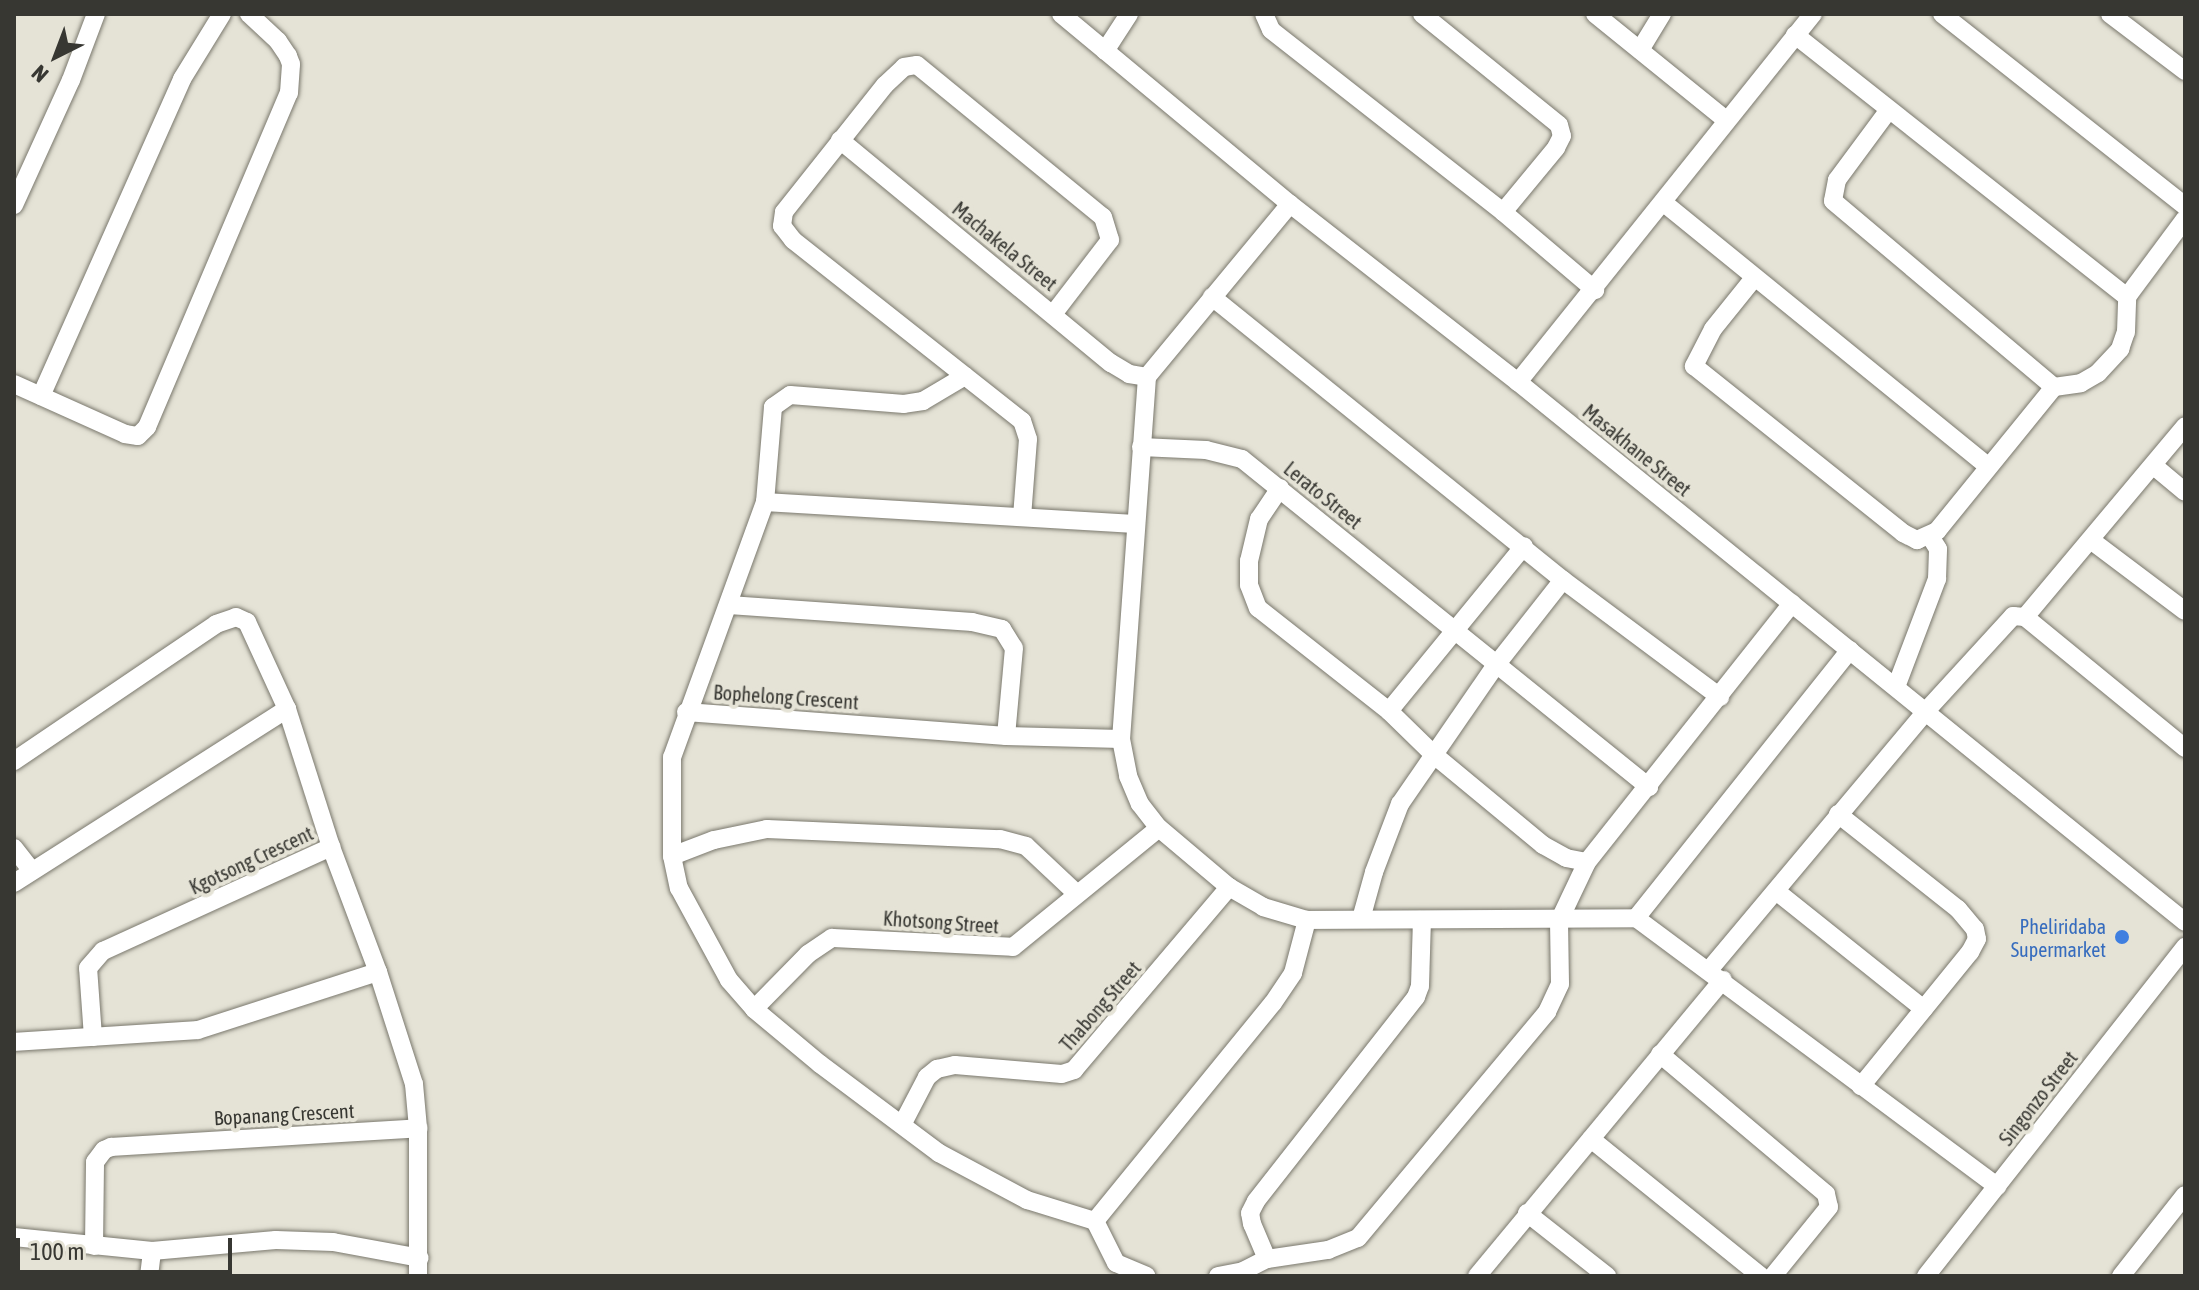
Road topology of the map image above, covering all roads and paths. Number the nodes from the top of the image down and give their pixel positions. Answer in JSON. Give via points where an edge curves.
{"nodes":[{"id":1,"x":96,"y":14,"type":"edge"},
{"id":2,"x":222,"y":14,"type":"edge"},
{"id":3,"x":249,"y":14,"type":"edge"},
{"id":4,"x":1061,"y":14,"type":"edge"},
{"id":5,"x":1129,"y":14,"type":"edge"},
{"id":6,"x":1264,"y":14,"type":"edge"},
{"id":7,"x":1422,"y":14,"type":"edge"},
{"id":8,"x":1595,"y":14,"type":"edge"},
{"id":9,"x":1662,"y":14,"type":"edge"},
{"id":10,"x":1813,"y":14,"type":"edge"},
{"id":11,"x":1942,"y":14,"type":"edge"},
{"id":12,"x":2110,"y":14,"type":"edge"},
{"id":13,"x":1795,"y":35,"type":"junction"},
{"id":14,"x":1640,"y":50,"type":"junction"},
{"id":15,"x":1105,"y":51,"type":"junction"},
{"id":16,"x":2185,"y":71,"type":"edge"},
{"id":17,"x":1888,"y":111,"type":"junction"},
{"id":18,"x":1726,"y":120,"type":"junction"},
{"id":19,"x":840,"y":140,"type":"junction"},
{"id":20,"x":1664,"y":203,"type":"junction"},
{"id":21,"x":1290,"y":204,"type":"junction"},
{"id":22,"x":14,"y":205,"type":"edge"},
{"id":23,"x":2185,"y":206,"type":"edge"},
{"id":24,"x":1503,"y":212,"type":"junction"},
{"id":25,"x":2185,"y":219,"type":"edge"},
{"id":26,"x":1754,"y":278,"type":"junction"},
{"id":27,"x":1595,"y":290,"type":"junction"},
{"id":28,"x":1212,"y":297,"type":"junction"},
{"id":29,"x":2127,"y":297,"type":"junction"},
{"id":30,"x":1054,"y":313,"type":"junction"},
{"id":31,"x":965,"y":376,"type":"junction"},
{"id":32,"x":1147,"y":377,"type":"junction"},
{"id":33,"x":1518,"y":382,"type":"junction"},
{"id":34,"x":14,"y":384,"type":"edge"},
{"id":35,"x":2054,"y":387,"type":"junction"},
{"id":36,"x":41,"y":396,"type":"junction"},
{"id":37,"x":2185,"y":426,"type":"edge"},
{"id":38,"x":1141,"y":447,"type":"junction"},
{"id":39,"x":1988,"y":466,"type":"junction"},
{"id":40,"x":2154,"y":466,"type":"junction"},
{"id":41,"x":1280,"y":488,"type":"junction"},
{"id":42,"x":2185,"y":492,"type":"edge"},
{"id":43,"x":765,"y":502,"type":"junction"},
{"id":44,"x":1022,"y":517,"type":"junction"},
{"id":45,"x":1134,"y":524,"type":"junction"},
{"id":46,"x":1930,"y":536,"type":"junction"},
{"id":47,"x":2092,"y":541,"type":"junction"},
{"id":48,"x":1524,"y":546,"type":"junction"},
{"id":49,"x":1563,"y":580,"type":"junction"},
{"id":50,"x":1792,"y":603,"type":"junction"},
{"id":51,"x":729,"y":605,"type":"junction"},
{"id":52,"x":2185,"y":611,"type":"edge"},
{"id":53,"x":2025,"y":617,"type":"junction"},
{"id":54,"x":1453,"y":632,"type":"junction"},
{"id":55,"x":1850,"y":650,"type":"junction"},
{"id":56,"x":1496,"y":665,"type":"junction"},
{"id":57,"x":1896,"y":687,"type":"junction"},
{"id":58,"x":1720,"y":697,"type":"junction"},
{"id":59,"x":287,"y":709,"type":"junction"},
{"id":60,"x":1389,"y":711,"type":"junction"},
{"id":61,"x":1926,"y":711,"type":"junction"},
{"id":62,"x":686,"y":712,"type":"junction"},
{"id":63,"x":1006,"y":736,"type":"junction"},
{"id":64,"x":1121,"y":739,"type":"junction"},
{"id":65,"x":2185,"y":748,"type":"edge"},
{"id":66,"x":1433,"y":754,"type":"junction"},
{"id":67,"x":14,"y":761,"type":"edge"},
{"id":68,"x":1649,"y":787,"type":"junction"},
{"id":69,"x":1838,"y":814,"type":"junction"},
{"id":70,"x":1159,"y":828,"type":"junction"},
{"id":71,"x":331,"y":847,"type":"junction"},
{"id":72,"x":14,"y":848,"type":"edge"},
{"id":73,"x":672,"y":856,"type":"junction"},
{"id":74,"x":1587,"y":862,"type":"junction"},
{"id":75,"x":32,"y":871,"type":"junction"},
{"id":76,"x":14,"y":883,"type":"edge"},
{"id":77,"x":1229,"y":887,"type":"junction"},
{"id":78,"x":1776,"y":891,"type":"junction"},
{"id":79,"x":1076,"y":893,"type":"junction"},
{"id":80,"x":1636,"y":918,"type":"junction"},
{"id":81,"x":1361,"y":919,"type":"junction"},
{"id":82,"x":1307,"y":920,"type":"junction"},
{"id":83,"x":1422,"y":920,"type":"junction"},
{"id":84,"x":1559,"y":921,"type":"junction"},
{"id":85,"x":2185,"y":922,"type":"edge"},
{"id":86,"x":2185,"y":947,"type":"edge"},
{"id":87,"x":378,"y":972,"type":"junction"},
{"id":88,"x":1716,"y":975,"type":"junction"},
{"id":89,"x":754,"y":1009,"type":"junction"},
{"id":90,"x":1924,"y":1009,"type":"junction"},
{"id":91,"x":93,"y":1037,"type":"junction"},
{"id":92,"x":14,"y":1042,"type":"edge"},
{"id":93,"x":1660,"y":1054,"type":"junction"},
{"id":94,"x":1861,"y":1086,"type":"junction"},
{"id":95,"x":903,"y":1123,"type":"junction"},
{"id":96,"x":418,"y":1128,"type":"junction"},
{"id":97,"x":1591,"y":1139,"type":"junction"},
{"id":98,"x":1997,"y":1186,"type":"junction"},
{"id":99,"x":2185,"y":1195,"type":"edge"},
{"id":100,"x":1527,"y":1213,"type":"junction"},
{"id":101,"x":1095,"y":1221,"type":"junction"},
{"id":102,"x":14,"y":1237,"type":"edge"},
{"id":103,"x":94,"y":1246,"type":"junction"},
{"id":104,"x":152,"y":1251,"type":"junction"},
{"id":105,"x":1267,"y":1259,"type":"junction"},
{"id":106,"x":419,"y":1267,"type":"edge"},
{"id":107,"x":149,"y":1276,"type":"edge"},
{"id":108,"x":1146,"y":1276,"type":"edge"},
{"id":109,"x":1218,"y":1276,"type":"edge"},
{"id":110,"x":1477,"y":1276,"type":"edge"},
{"id":111,"x":1607,"y":1276,"type":"edge"},
{"id":112,"x":1761,"y":1276,"type":"edge"},
{"id":113,"x":1773,"y":1276,"type":"edge"},
{"id":114,"x":1926,"y":1276,"type":"edge"},
{"id":115,"x":2121,"y":1276,"type":"edge"}],
"edges":[{"from":1,"to":22,"type":"street"},
{"from":2,"to":36,"type":"street","via":[[182,79]]},
{"from":3,"to":36,"type":"street","via":[[288,56],[289,93],[147,427],[138,436],[125,434]]},
{"from":4,"to":15,"type":"street","name":"Masakhane Street"},
{"from":5,"to":15,"type":"street"},
{"from":6,"to":24,"type":"street","via":[[1271,30]]},
{"from":7,"to":24,"type":"street","via":[[1559,125],[1562,136],[1556,148]]},
{"from":8,"to":14,"type":"street"},
{"from":9,"to":14,"type":"street"},
{"from":10,"to":13,"type":"street"},
{"from":11,"to":23,"type":"street"},
{"from":12,"to":16,"type":"street"},
{"from":13,"to":17,"type":"street"},
{"from":13,"to":18,"type":"street"},
{"from":14,"to":18,"type":"street"},
{"from":15,"to":21,"type":"street","name":"Masakhane Street"},
{"from":17,"to":29,"type":"street"},
{"from":17,"to":35,"type":"street","via":[[1837,180],[1833,201]]},
{"from":18,"to":20,"type":"street"},
{"from":19,"to":30,"type":"street","name":"Machakela Street"},
{"from":19,"to":30,"type":"street","via":[[897,72],[917,65],[1095,208],[1108,226],[1110,240]]},
{"from":19,"to":31,"type":"street","via":[[787,205],[784,230]]},
{"from":20,"to":26,"type":"street"},
{"from":20,"to":27,"type":"street"},
{"from":21,"to":28,"type":"street"},
{"from":21,"to":33,"type":"street","name":"Masakhane Street"},
{"from":24,"to":27,"type":"street"},
{"from":25,"to":29,"type":"street"},
{"from":26,"to":39,"type":"street"},
{"from":26,"to":46,"type":"street","via":[[1713,329],[1694,366],[1903,533],[1917,540]]},
{"from":27,"to":33,"type":"street"},
{"from":28,"to":32,"type":"street"},
{"from":28,"to":48,"type":"street"},
{"from":29,"to":35,"type":"street","via":[[2126,332],[2110,362],[2081,383]]},
{"from":30,"to":32,"type":"street","name":"Machakela Street","via":[[1111,363]]},
{"from":31,"to":43,"type":"street","via":[[923,401],[904,404],[784,398],[771,412]]},
{"from":31,"to":44,"type":"street","via":[[1027,430]]},
{"from":32,"to":38,"type":"street"},
{"from":33,"to":50,"type":"street","name":"Masakhane Street"},
{"from":34,"to":36,"type":"street"},
{"from":35,"to":39,"type":"street"},
{"from":37,"to":40,"type":"street"},
{"from":38,"to":41,"type":"street","name":"Lerato Street","via":[[1229,454]]},
{"from":38,"to":45,"type":"street"},
{"from":39,"to":46,"type":"street"},
{"from":40,"to":42,"type":"street"},
{"from":40,"to":47,"type":"street"},
{"from":41,"to":54,"type":"street","name":"Lerato Street"},
{"from":41,"to":60,"type":"street","via":[[1263,509],[1254,533],[1249,561],[1253,600],[1268,619]]},
{"from":43,"to":44,"type":"street"},
{"from":43,"to":51,"type":"street"},
{"from":44,"to":45,"type":"street"},
{"from":45,"to":64,"type":"street"},
{"from":46,"to":57,"type":"street","via":[[1938,549],[1937,579]]},
{"from":47,"to":52,"type":"street"},
{"from":47,"to":53,"type":"street"},
{"from":48,"to":49,"type":"street"},
{"from":48,"to":54,"type":"street"},
{"from":49,"to":56,"type":"street"},
{"from":49,"to":58,"type":"street"},
{"from":50,"to":55,"type":"street","name":"Masakhane Street"},
{"from":50,"to":58,"type":"street"},
{"from":51,"to":62,"type":"street"},
{"from":51,"to":63,"type":"street","via":[[972,622],[1002,629],[1014,648]]},
{"from":53,"to":61,"type":"street","via":[[2013,616],[2001,625]]},
{"from":53,"to":65,"type":"street"},
{"from":54,"to":56,"type":"street","name":"Lerato Street"},
{"from":54,"to":60,"type":"street"},
{"from":55,"to":57,"type":"street","name":"Masakhane Street"},
{"from":55,"to":80,"type":"street"},
{"from":56,"to":66,"type":"street"},
{"from":56,"to":68,"type":"street","name":"Lerato Street"},
{"from":57,"to":61,"type":"street","name":"Masakhane Street"},
{"from":58,"to":68,"type":"street"},
{"from":59,"to":67,"type":"street","via":[[251,628],[241,619],[226,619]]},
{"from":59,"to":71,"type":"street"},
{"from":59,"to":75,"type":"street"},
{"from":60,"to":66,"type":"street"},
{"from":61,"to":69,"type":"street"},
{"from":61,"to":85,"type":"street","name":"Masakhane Street"},
{"from":62,"to":63,"type":"street","name":"Bophelong Crescent"},
{"from":62,"to":73,"type":"street","name":"Bophelong Crescent","via":[[672,757]]},
{"from":63,"to":64,"type":"street","name":"Bophelong Crescent"},
{"from":64,"to":70,"type":"street","via":[[1134,792]]},
{"from":66,"to":74,"type":"street","via":[[1543,845]]},
{"from":66,"to":81,"type":"street","via":[[1391,822]]},
{"from":68,"to":74,"type":"street"},
{"from":69,"to":78,"type":"street"},
{"from":69,"to":90,"type":"street","via":[[1958,909],[1975,929],[1977,939],[1970,952]]},
{"from":70,"to":77,"type":"street"},
{"from":70,"to":79,"type":"street","name":"Khotsong Street"},
{"from":71,"to":87,"type":"street","name":"Kgotsong Crescent"},
{"from":71,"to":91,"type":"street","name":"Kgotsong Crescent","via":[[103,951],[88,968]]},
{"from":72,"to":75,"type":"street"},
{"from":73,"to":79,"type":"street","via":[[767,829],[1000,839],[1026,846]]},
{"from":73,"to":89,"type":"street","name":"Bophelong Crescent","via":[[679,888],[729,980]]},
{"from":74,"to":84,"type":"street"},
{"from":75,"to":76,"type":"street"},
{"from":77,"to":82,"type":"street","via":[[1263,907]]},
{"from":77,"to":95,"type":"street","name":"Thabong Street","via":[[1074,1070],[1062,1074],[955,1065],[937,1069],[927,1077]]},
{"from":78,"to":88,"type":"street"},
{"from":78,"to":90,"type":"street"},
{"from":79,"to":89,"type":"street","name":"Khotsong Street","via":[[1013,947],[832,938],[808,954]]},
{"from":80,"to":84,"type":"street"},
{"from":80,"to":88,"type":"street"},
{"from":81,"to":82,"type":"street"},
{"from":81,"to":83,"type":"street"},
{"from":82,"to":101,"type":"street","via":[[1293,973],[1273,1003]]},
{"from":83,"to":84,"type":"street"},
{"from":83,"to":105,"type":"street","via":[[1416,997],[1270,1180],[1250,1213]]},
{"from":84,"to":105,"type":"street","via":[[1560,984],[1555,1001],[1358,1238],[1328,1250]]},
{"from":86,"to":98,"type":"street","name":"Singonzo Street"},
{"from":87,"to":91,"type":"street","via":[[198,1030]]},
{"from":87,"to":96,"type":"street","name":"Kgotsong Crescent","via":[[414,1084]]},
{"from":88,"to":93,"type":"street"},
{"from":88,"to":94,"type":"street"},
{"from":89,"to":95,"type":"street","name":"Bophelong Crescent"},
{"from":90,"to":94,"type":"street"},
{"from":91,"to":92,"type":"street"},
{"from":93,"to":97,"type":"street"},
{"from":93,"to":113,"type":"street","via":[[1826,1194],[1829,1207]]},
{"from":94,"to":98,"type":"street"},
{"from":95,"to":101,"type":"street","name":"Bophelong Crescent","via":[[985,1181]]},
{"from":96,"to":103,"type":"street","name":"Bopanang Crescent","via":[[111,1147],[95,1162]]},
{"from":96,"to":106,"type":"street"},
{"from":97,"to":100,"type":"street"},
{"from":97,"to":112,"type":"street"},
{"from":98,"to":114,"type":"street","name":"Singonzo Street"},
{"from":99,"to":115,"type":"street"},
{"from":100,"to":110,"type":"street"},
{"from":100,"to":111,"type":"street"},
{"from":101,"to":108,"type":"street","via":[[1116,1263]]},
{"from":102,"to":103,"type":"street"},
{"from":103,"to":104,"type":"street"},
{"from":104,"to":106,"type":"street","via":[[276,1240],[333,1242]]},
{"from":104,"to":107,"type":"street"},
{"from":105,"to":109,"type":"street"}]}
